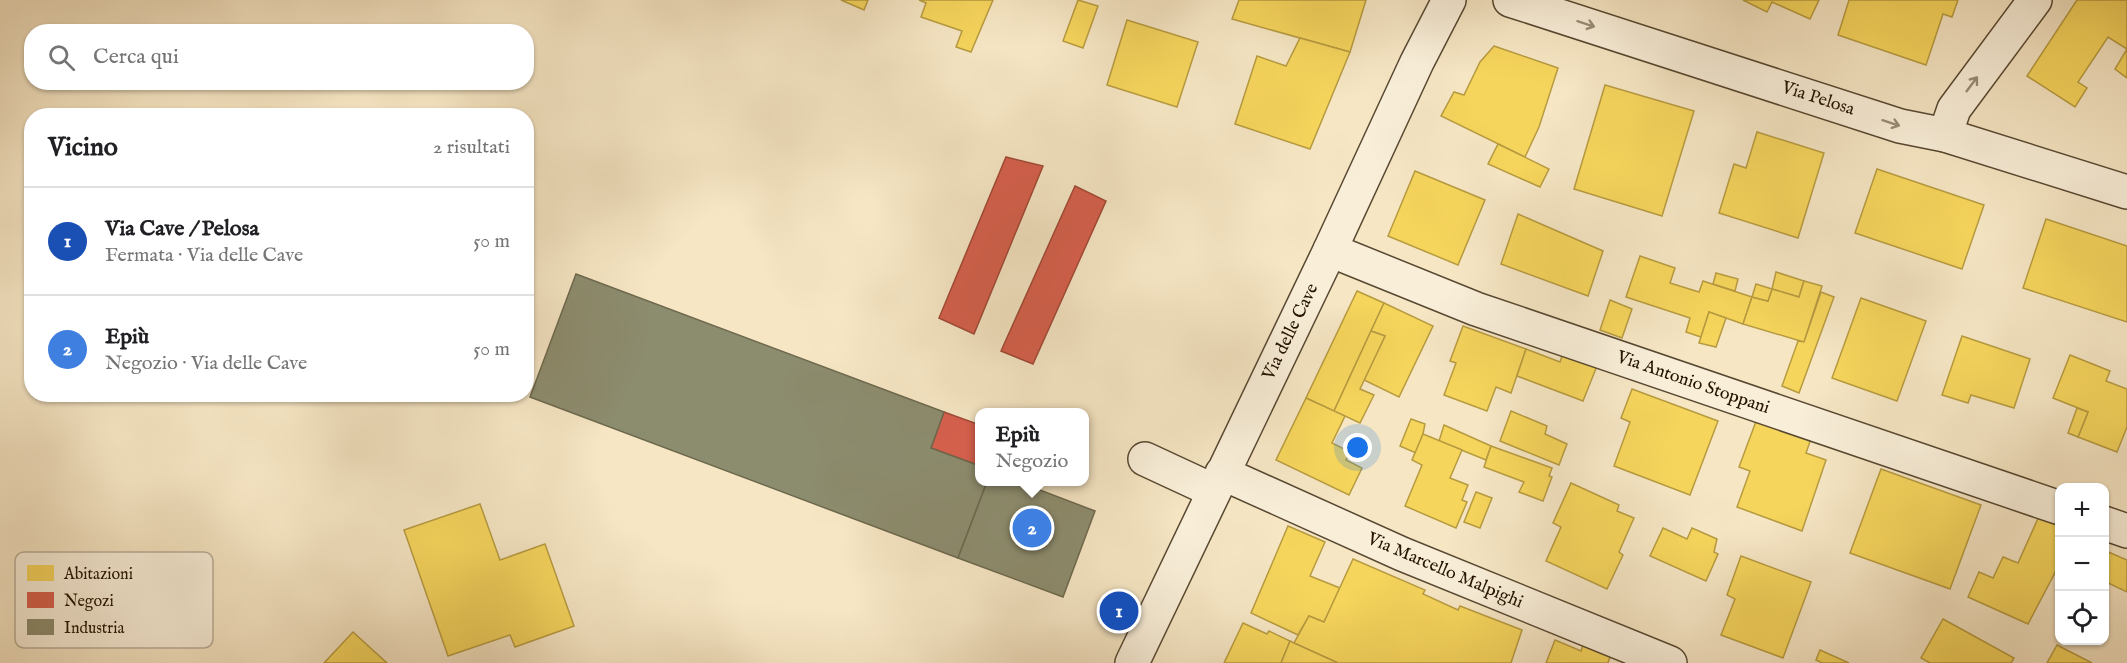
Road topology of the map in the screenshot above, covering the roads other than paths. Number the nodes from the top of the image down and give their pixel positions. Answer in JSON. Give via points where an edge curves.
{"nodes":[{"id":1,"x":1449,"y":0,"type":"edge"},
{"id":2,"x":1510,"y":0,"type":"edge"},
{"id":3,"x":2036,"y":0,"type":"edge"},
{"id":4,"x":1945,"y":135,"type":"junction"},
{"id":5,"x":2127,"y":192,"type":"edge"},
{"id":6,"x":1330,"y":250,"type":"junction"},
{"id":7,"x":1144,"y":459,"type":"dead end"},
{"id":8,"x":1218,"y":482,"type":"junction"},
{"id":9,"x":2055,"y":506,"type":"edge"},
{"id":10,"x":2109,"y":525,"type":"edge"},
{"id":11,"x":2127,"y":531,"type":"edge"},
{"id":12,"x":1132,"y":663,"type":"edge"},
{"id":13,"x":1670,"y":663,"type":"edge"}],
"edges":[{"from":1,"to":6,"type":"street","name":"Via delle Cave"},
{"from":2,"to":4,"type":"street","name":"Via Pelosa","one_way":true,"via":[[1900,126]]},
{"from":4,"to":3,"type":"street","one_way":true,"via":[[1954,109]]},
{"from":4,"to":5,"type":"street","name":"Via Pelosa"},
{"from":6,"to":8,"type":"street","name":"Via delle Cave"},
{"from":6,"to":9,"type":"street","name":"Via Antonio Stoppani","via":[[1476,309]]},
{"from":7,"to":8,"type":"street","name":"Via Marcello Malpighi"},
{"from":8,"to":12,"type":"street","name":"Via delle Cave"},
{"from":8,"to":13,"type":"street","name":"Via Marcello Malpighi"},
{"from":10,"to":11,"type":"street"}]}
